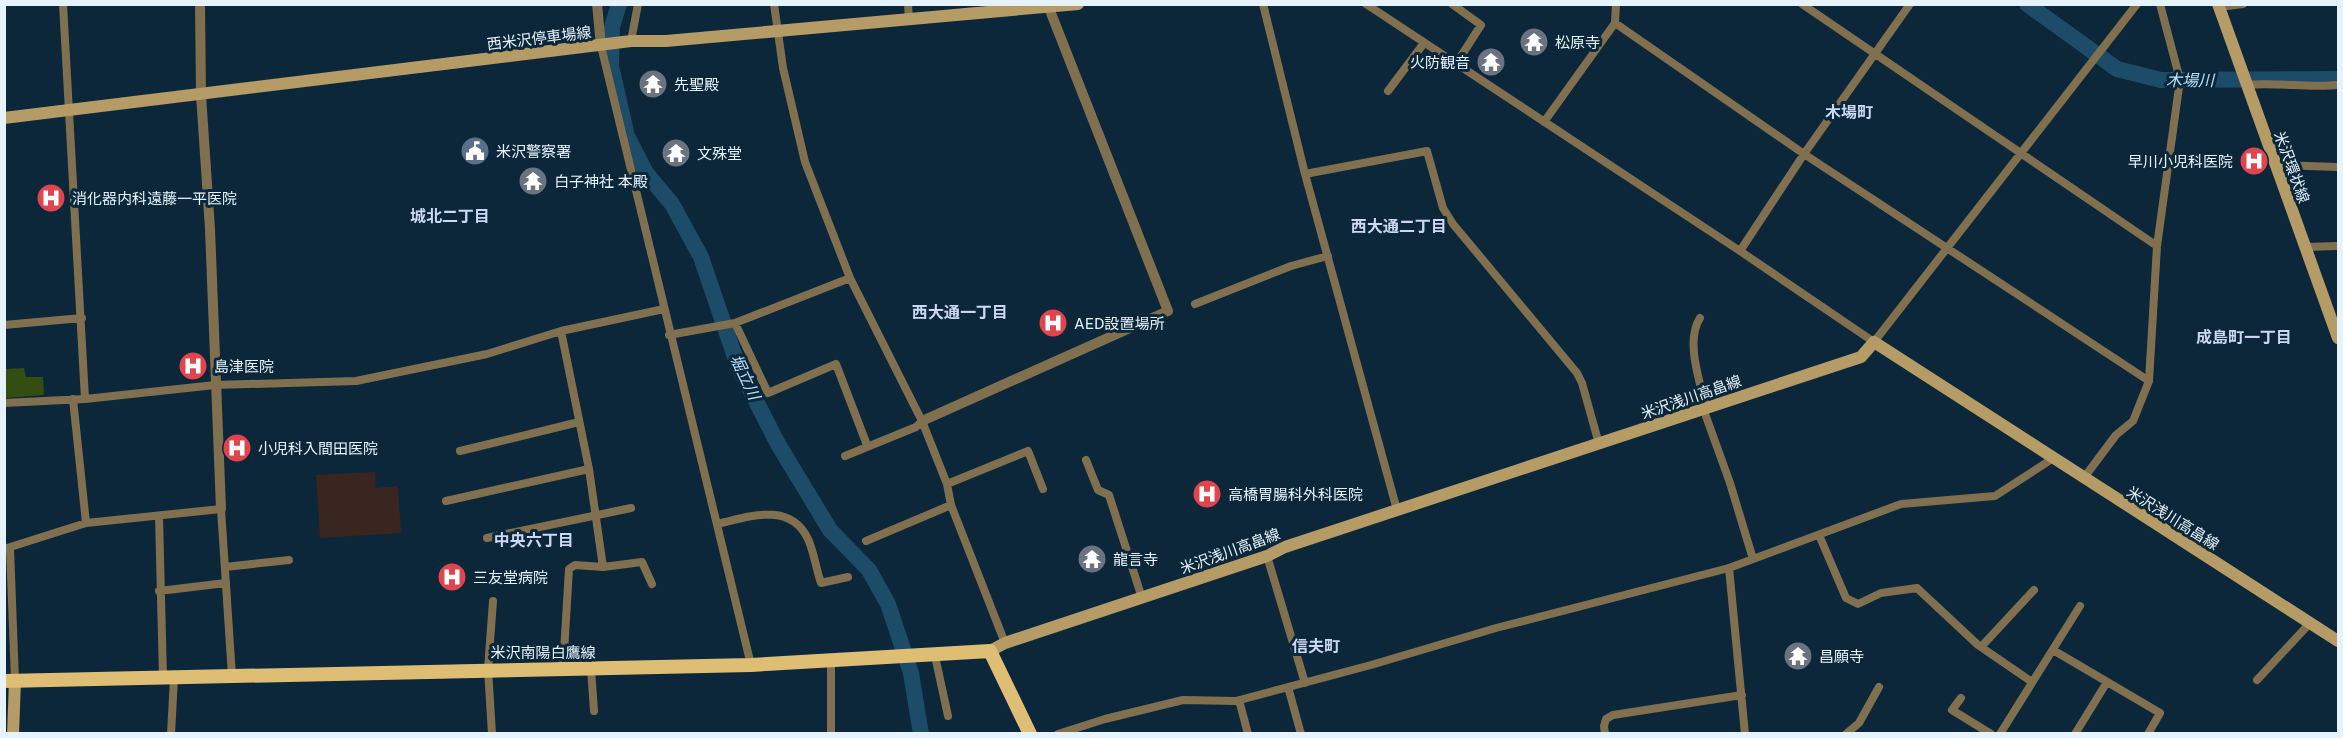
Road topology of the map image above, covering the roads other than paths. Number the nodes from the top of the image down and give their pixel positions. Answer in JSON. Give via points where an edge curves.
{"nodes":[{"id":1,"x":63,"y":4,"type":"edge"},
{"id":2,"x":200,"y":4,"type":"edge"},
{"id":3,"x":597,"y":4,"type":"edge"},
{"id":4,"x":638,"y":4,"type":"edge"},
{"id":5,"x":774,"y":4,"type":"edge"},
{"id":6,"x":908,"y":4,"type":"edge"},
{"id":7,"x":1078,"y":4,"type":"edge"},
{"id":8,"x":1263,"y":4,"type":"edge"},
{"id":9,"x":1366,"y":4,"type":"edge"},
{"id":10,"x":1452,"y":4,"type":"edge"},
{"id":11,"x":1616,"y":4,"type":"edge"},
{"id":12,"x":1802,"y":4,"type":"edge"},
{"id":13,"x":1910,"y":4,"type":"edge"},
{"id":14,"x":2137,"y":4,"type":"edge"},
{"id":15,"x":2160,"y":4,"type":"edge"},
{"id":16,"x":2243,"y":4,"type":"edge"},
{"id":17,"x":1048,"y":6,"type":"edge"},
{"id":18,"x":2218,"y":6,"type":"edge"},
{"id":19,"x":909,"y":20,"type":"junction"},
{"id":20,"x":1615,"y":23,"type":"junction"},
{"id":21,"x":776,"y":30,"type":"junction"},
{"id":22,"x":631,"y":41,"type":"junction"},
{"id":23,"x":1424,"y":43,"type":"junction"},
{"id":24,"x":602,"y":45,"type":"junction"},
{"id":25,"x":1877,"y":54,"type":"junction"},
{"id":26,"x":1456,"y":64,"type":"junction"},
{"id":27,"x":2246,"y":81,"type":"junction"},
{"id":28,"x":2338,"y":85,"type":"edge"},
{"id":29,"x":1388,"y":91,"type":"dead end"},
{"id":30,"x":201,"y":95,"type":"junction"},
{"id":31,"x":68,"y":110,"type":"junction"},
{"id":32,"x":4,"y":118,"type":"edge"},
{"id":33,"x":1544,"y":122,"type":"junction"},
{"id":34,"x":2020,"y":152,"type":"junction"},
{"id":35,"x":1804,"y":154,"type":"junction"},
{"id":36,"x":2275,"y":165,"type":"junction"},
{"id":37,"x":2338,"y":167,"type":"edge"},
{"id":38,"x":1305,"y":174,"type":"junction"},
{"id":39,"x":2157,"y":246,"type":"junction"},
{"id":40,"x":2338,"y":246,"type":"edge"},
{"id":41,"x":2305,"y":247,"type":"junction"},
{"id":42,"x":1950,"y":248,"type":"junction"},
{"id":43,"x":1740,"y":251,"type":"junction"},
{"id":44,"x":1328,"y":256,"type":"junction"},
{"id":45,"x":850,"y":278,"type":"junction"},
{"id":46,"x":1195,"y":304,"type":"dead end"},
{"id":47,"x":664,"y":309,"type":"junction"},
{"id":48,"x":82,"y":318,"type":"junction"},
{"id":49,"x":1700,"y":318,"type":"dead end"},
{"id":50,"x":735,"y":323,"type":"junction"},
{"id":51,"x":4,"y":324,"type":"edge"},
{"id":52,"x":561,"y":331,"type":"junction"},
{"id":53,"x":669,"y":335,"type":"junction"},
{"id":54,"x":2338,"y":337,"type":"edge"},
{"id":55,"x":1874,"y":342,"type":"junction"},
{"id":56,"x":2149,"y":381,"type":"junction"},
{"id":57,"x":215,"y":385,"type":"junction"},
{"id":58,"x":73,"y":399,"type":"junction"},
{"id":59,"x":85,"y":399,"type":"junction"},
{"id":60,"x":4,"y":403,"type":"edge"},
{"id":61,"x":1705,"y":407,"type":"junction"},
{"id":62,"x":922,"y":421,"type":"junction"},
{"id":63,"x":579,"y":422,"type":"junction"},
{"id":64,"x":1599,"y":444,"type":"junction"},
{"id":65,"x":867,"y":446,"type":"junction"},
{"id":66,"x":460,"y":451,"type":"dead end"},
{"id":67,"x":845,"y":456,"type":"dead end"},
{"id":68,"x":2052,"y":459,"type":"junction"},
{"id":69,"x":1086,"y":460,"type":"dead end"},
{"id":70,"x":589,"y":469,"type":"junction"},
{"id":71,"x":2083,"y":479,"type":"junction"},
{"id":72,"x":947,"y":484,"type":"junction"},
{"id":73,"x":1043,"y":489,"type":"dead end"},
{"id":74,"x":446,"y":501,"type":"dead end"},
{"id":75,"x":951,"y":505,"type":"junction"},
{"id":76,"x":631,"y":508,"type":"dead end"},
{"id":77,"x":221,"y":509,"type":"junction"},
{"id":78,"x":1397,"y":510,"type":"junction"},
{"id":79,"x":159,"y":516,"type":"junction"},
{"id":80,"x":597,"y":516,"type":"junction"},
{"id":81,"x":86,"y":523,"type":"junction"},
{"id":82,"x":717,"y":524,"type":"junction"},
{"id":83,"x":1819,"y":535,"type":"junction"},
{"id":84,"x":487,"y":538,"type":"dead end"},
{"id":85,"x":866,"y":541,"type":"dead end"},
{"id":86,"x":8,"y":549,"type":"edge"},
{"id":87,"x":1267,"y":556,"type":"junction"},
{"id":88,"x":1753,"y":559,"type":"junction"},
{"id":89,"x":289,"y":560,"type":"dead end"},
{"id":90,"x":225,"y":567,"type":"junction"},
{"id":91,"x":603,"y":567,"type":"junction"},
{"id":92,"x":1729,"y":568,"type":"junction"},
{"id":93,"x":848,"y":577,"type":"dead end"},
{"id":94,"x":226,"y":583,"type":"junction"},
{"id":95,"x":652,"y":584,"type":"dead end"},
{"id":96,"x":2034,"y":590,"type":"dead end"},
{"id":97,"x":159,"y":591,"type":"junction"},
{"id":98,"x":1142,"y":598,"type":"junction"},
{"id":99,"x":493,"y":601,"type":"dead end"},
{"id":100,"x":2080,"y":606,"type":"dead end"},
{"id":101,"x":2310,"y":623,"type":"junction"},
{"id":102,"x":2338,"y":642,"type":"edge"},
{"id":103,"x":1005,"y":643,"type":"junction"},
{"id":104,"x":1981,"y":647,"type":"junction"},
{"id":105,"x":2053,"y":650,"type":"junction"},
{"id":106,"x":990,"y":651,"type":"junction"},
{"id":107,"x":932,"y":657,"type":"junction"},
{"id":108,"x":831,"y":662,"type":"junction"},
{"id":109,"x":751,"y":665,"type":"junction"},
{"id":110,"x":488,"y":669,"type":"junction"},
{"id":111,"x":563,"y":669,"type":"junction"},
{"id":112,"x":591,"y":669,"type":"junction"},
{"id":113,"x":232,"y":676,"type":"junction"},
{"id":114,"x":169,"y":678,"type":"junction"},
{"id":115,"x":2257,"y":680,"type":"dead end"},
{"id":116,"x":10,"y":681,"type":"edge"},
{"id":117,"x":2032,"y":682,"type":"junction"},
{"id":118,"x":2107,"y":682,"type":"junction"},
{"id":119,"x":1305,"y":683,"type":"junction"},
{"id":120,"x":1288,"y":687,"type":"junction"},
{"id":121,"x":1879,"y":687,"type":"dead end"},
{"id":122,"x":1742,"y":695,"type":"junction"},
{"id":123,"x":1961,"y":698,"type":"dead end"},
{"id":124,"x":1239,"y":700,"type":"junction"},
{"id":125,"x":594,"y":711,"type":"dead end"},
{"id":126,"x":948,"y":716,"type":"dead end"},
{"id":127,"x":13,"y":734,"type":"edge"},
{"id":128,"x":171,"y":734,"type":"edge"},
{"id":129,"x":492,"y":734,"type":"edge"},
{"id":130,"x":831,"y":734,"type":"edge"},
{"id":131,"x":1030,"y":734,"type":"edge"},
{"id":132,"x":1058,"y":734,"type":"edge"},
{"id":133,"x":1248,"y":734,"type":"edge"},
{"id":134,"x":1301,"y":734,"type":"edge"},
{"id":135,"x":1605,"y":734,"type":"edge"},
{"id":136,"x":1745,"y":734,"type":"edge"},
{"id":137,"x":1846,"y":734,"type":"edge"},
{"id":138,"x":1991,"y":734,"type":"edge"},
{"id":139,"x":2000,"y":734,"type":"edge"},
{"id":140,"x":2075,"y":734,"type":"edge"},
{"id":141,"x":2148,"y":734,"type":"edge"}],
"edges":[{"from":1,"to":31,"type":"street"},
{"from":2,"to":30,"type":"street"},
{"from":3,"to":24,"type":"street"},
{"from":4,"to":22,"type":"street"},
{"from":5,"to":21,"type":"street"},
{"from":6,"to":19,"type":"street"},
{"from":7,"to":17,"type":"main road","name":"西米沢停車場線"},
{"from":8,"to":38,"type":"street"},
{"from":9,"to":23,"type":"street"},
{"from":10,"to":26,"type":"street","via":[[1481,25]]},
{"from":11,"to":20,"type":"street"},
{"from":12,"to":25,"type":"street"},
{"from":13,"to":25,"type":"street"},
{"from":14,"to":34,"type":"street"},
{"from":15,"to":39,"type":"street","via":[[2179,87]]},
{"from":16,"to":18,"type":"street"},
{"from":17,"to":19,"type":"main road","name":"西米沢停車場線"},
{"from":17,"to":62,"type":"street","via":[[1168,311]]},
{"from":18,"to":27,"type":"main road","name":"米沢環状線"},
{"from":19,"to":21,"type":"main road","name":"西米沢停車場線"},
{"from":20,"to":33,"type":"street"},
{"from":20,"to":35,"type":"street"},
{"from":21,"to":22,"type":"main road","name":"西米沢停車場線"},
{"from":21,"to":45,"type":"street","via":[[805,162]]},
{"from":22,"to":24,"type":"main road","name":"西米沢停車場線"},
{"from":23,"to":26,"type":"street"},
{"from":23,"to":29,"type":"street"},
{"from":24,"to":30,"type":"main road","name":"西米沢停車場線"},
{"from":24,"to":47,"type":"street"},
{"from":25,"to":34,"type":"street"},
{"from":25,"to":35,"type":"street"},
{"from":26,"to":33,"type":"street"},
{"from":27,"to":28,"type":"street","via":[[2314,87]]},
{"from":27,"to":36,"type":"main road","name":"米沢環状線"},
{"from":30,"to":31,"type":"main road","name":"西米沢停車場線"},
{"from":30,"to":57,"type":"street"},
{"from":31,"to":32,"type":"main road","name":"西米沢停車場線"},
{"from":31,"to":48,"type":"street"},
{"from":33,"to":43,"type":"street"},
{"from":34,"to":39,"type":"street"},
{"from":34,"to":42,"type":"street"},
{"from":35,"to":42,"type":"street"},
{"from":35,"to":43,"type":"street"},
{"from":36,"to":37,"type":"street"},
{"from":36,"to":41,"type":"main road","name":"米沢環状線"},
{"from":38,"to":44,"type":"street"},
{"from":38,"to":64,"type":"street","via":[[1427,151],[1443,208],[1577,373]]},
{"from":39,"to":56,"type":"street"},
{"from":40,"to":41,"type":"street"},
{"from":41,"to":54,"type":"main road","name":"米沢環状線"},
{"from":42,"to":55,"type":"street"},
{"from":42,"to":56,"type":"street"},
{"from":43,"to":55,"type":"street"},
{"from":44,"to":46,"type":"street","via":[[1291,266]]},
{"from":44,"to":78,"type":"street"},
{"from":45,"to":50,"type":"street"},
{"from":45,"to":62,"type":"street"},
{"from":47,"to":52,"type":"street"},
{"from":47,"to":53,"type":"street"},
{"from":48,"to":51,"type":"street"},
{"from":48,"to":59,"type":"street"},
{"from":49,"to":61,"type":"street","via":[[1695,326],[1695,354]]},
{"from":50,"to":53,"type":"street"},
{"from":50,"to":65,"type":"street","via":[[768,393],[836,364]]},
{"from":52,"to":57,"type":"street","via":[[487,354],[356,381]]},
{"from":52,"to":63,"type":"street"},
{"from":53,"to":82,"type":"street"},
{"from":55,"to":61,"type":"main road","name":"米沢浅川高畠線","via":[[1861,357]]},
{"from":55,"to":68,"type":"main road","name":"米沢浅川高畠線"},
{"from":56,"to":71,"type":"street","via":[[2133,421],[2116,435]]},
{"from":57,"to":59,"type":"street"},
{"from":57,"to":77,"type":"street"},
{"from":58,"to":59,"type":"street"},
{"from":58,"to":60,"type":"street"},
{"from":58,"to":81,"type":"street"},
{"from":61,"to":64,"type":"main road","name":"米沢浅川高畠線"},
{"from":61,"to":88,"type":"street"},
{"from":62,"to":65,"type":"street"},
{"from":62,"to":72,"type":"street"},
{"from":63,"to":66,"type":"street"},
{"from":63,"to":70,"type":"street"},
{"from":64,"to":78,"type":"main road","name":"米沢浅川高畠線"},
{"from":65,"to":67,"type":"street"},
{"from":68,"to":71,"type":"main road","name":"米沢浅川高畠線"},
{"from":68,"to":83,"type":"street","via":[[1995,496],[1901,504]]},
{"from":69,"to":98,"type":"street","via":[[1098,490],[1109,495]]},
{"from":70,"to":74,"type":"street"},
{"from":70,"to":80,"type":"street"},
{"from":71,"to":101,"type":"main road","name":"米沢浅川高畠線"},
{"from":72,"to":73,"type":"street","via":[[1028,451]]},
{"from":72,"to":75,"type":"street"},
{"from":75,"to":85,"type":"street"},
{"from":75,"to":103,"type":"street"},
{"from":76,"to":80,"type":"street"},
{"from":77,"to":79,"type":"street"},
{"from":77,"to":90,"type":"street"},
{"from":78,"to":87,"type":"main road","name":"米沢浅川高畠線"},
{"from":79,"to":81,"type":"street"},
{"from":79,"to":97,"type":"street"},
{"from":80,"to":84,"type":"street"},
{"from":80,"to":91,"type":"street"},
{"from":81,"to":86,"type":"street"},
{"from":82,"to":93,"type":"street","via":[[764,513],[791,518],[807,537],[821,583]]},
{"from":82,"to":109,"type":"street"},
{"from":83,"to":88,"type":"street"},
{"from":83,"to":104,"type":"street","via":[[1846,598],[1858,604],[1881,593],[1917,588]]},
{"from":86,"to":116,"type":"street"},
{"from":87,"to":98,"type":"main road","name":"米沢浅川高畠線"},
{"from":87,"to":119,"type":"street"},
{"from":88,"to":92,"type":"street"},
{"from":89,"to":90,"type":"street"},
{"from":90,"to":94,"type":"street"},
{"from":91,"to":95,"type":"street","via":[[642,562]]},
{"from":91,"to":111,"type":"street","via":[[575,565],[569,569]]},
{"from":92,"to":119,"type":"street","via":[[1496,628]]},
{"from":92,"to":122,"type":"street"},
{"from":94,"to":97,"type":"street"},
{"from":94,"to":113,"type":"street"},
{"from":96,"to":104,"type":"street"},
{"from":97,"to":114,"type":"street"},
{"from":98,"to":103,"type":"main road","name":"米沢浅川高畠線"},
{"from":99,"to":110,"type":"street"},
{"from":100,"to":105,"type":"street"},
{"from":101,"to":102,"type":"main road","name":"米沢浅川高畠線"},
{"from":101,"to":115,"type":"street"},
{"from":103,"to":106,"type":"main road","name":"米沢浅川高畠線"},
{"from":104,"to":117,"type":"street"},
{"from":105,"to":117,"type":"street"},
{"from":105,"to":118,"type":"street"},
{"from":106,"to":107,"type":"main road","name":"米沢南陽白鷹線"},
{"from":106,"to":131,"type":"main road"},
{"from":107,"to":108,"type":"main road","name":"米沢南陽白鷹線"},
{"from":107,"to":126,"type":"street"},
{"from":108,"to":109,"type":"main road","name":"米沢南陽白鷹線"},
{"from":108,"to":130,"type":"street"},
{"from":109,"to":112,"type":"main road","name":"米沢南陽白鷹線"},
{"from":110,"to":111,"type":"main road","name":"米沢南陽白鷹線"},
{"from":110,"to":113,"type":"main road","name":"米沢南陽白鷹線"},
{"from":110,"to":129,"type":"street"},
{"from":111,"to":112,"type":"main road","name":"米沢南陽白鷹線"},
{"from":112,"to":125,"type":"street"},
{"from":113,"to":114,"type":"main road","name":"米沢南陽白鷹線"},
{"from":114,"to":116,"type":"main road","name":"米沢南陽白鷹線"},
{"from":114,"to":128,"type":"street"},
{"from":116,"to":127,"type":"main road"},
{"from":117,"to":139,"type":"street"},
{"from":118,"to":140,"type":"street"},
{"from":118,"to":141,"type":"street","via":[[2160,713]]},
{"from":119,"to":120,"type":"street"},
{"from":120,"to":124,"type":"street"},
{"from":120,"to":134,"type":"street"},
{"from":121,"to":137,"type":"street","via":[[1859,723]]},
{"from":122,"to":135,"type":"street","via":[[1612,715],[1606,719]]},
{"from":122,"to":136,"type":"street"},
{"from":123,"to":138,"type":"street","via":[[1952,710]]},
{"from":124,"to":132,"type":"street","via":[[1183,700]]},
{"from":124,"to":133,"type":"street"}]}
